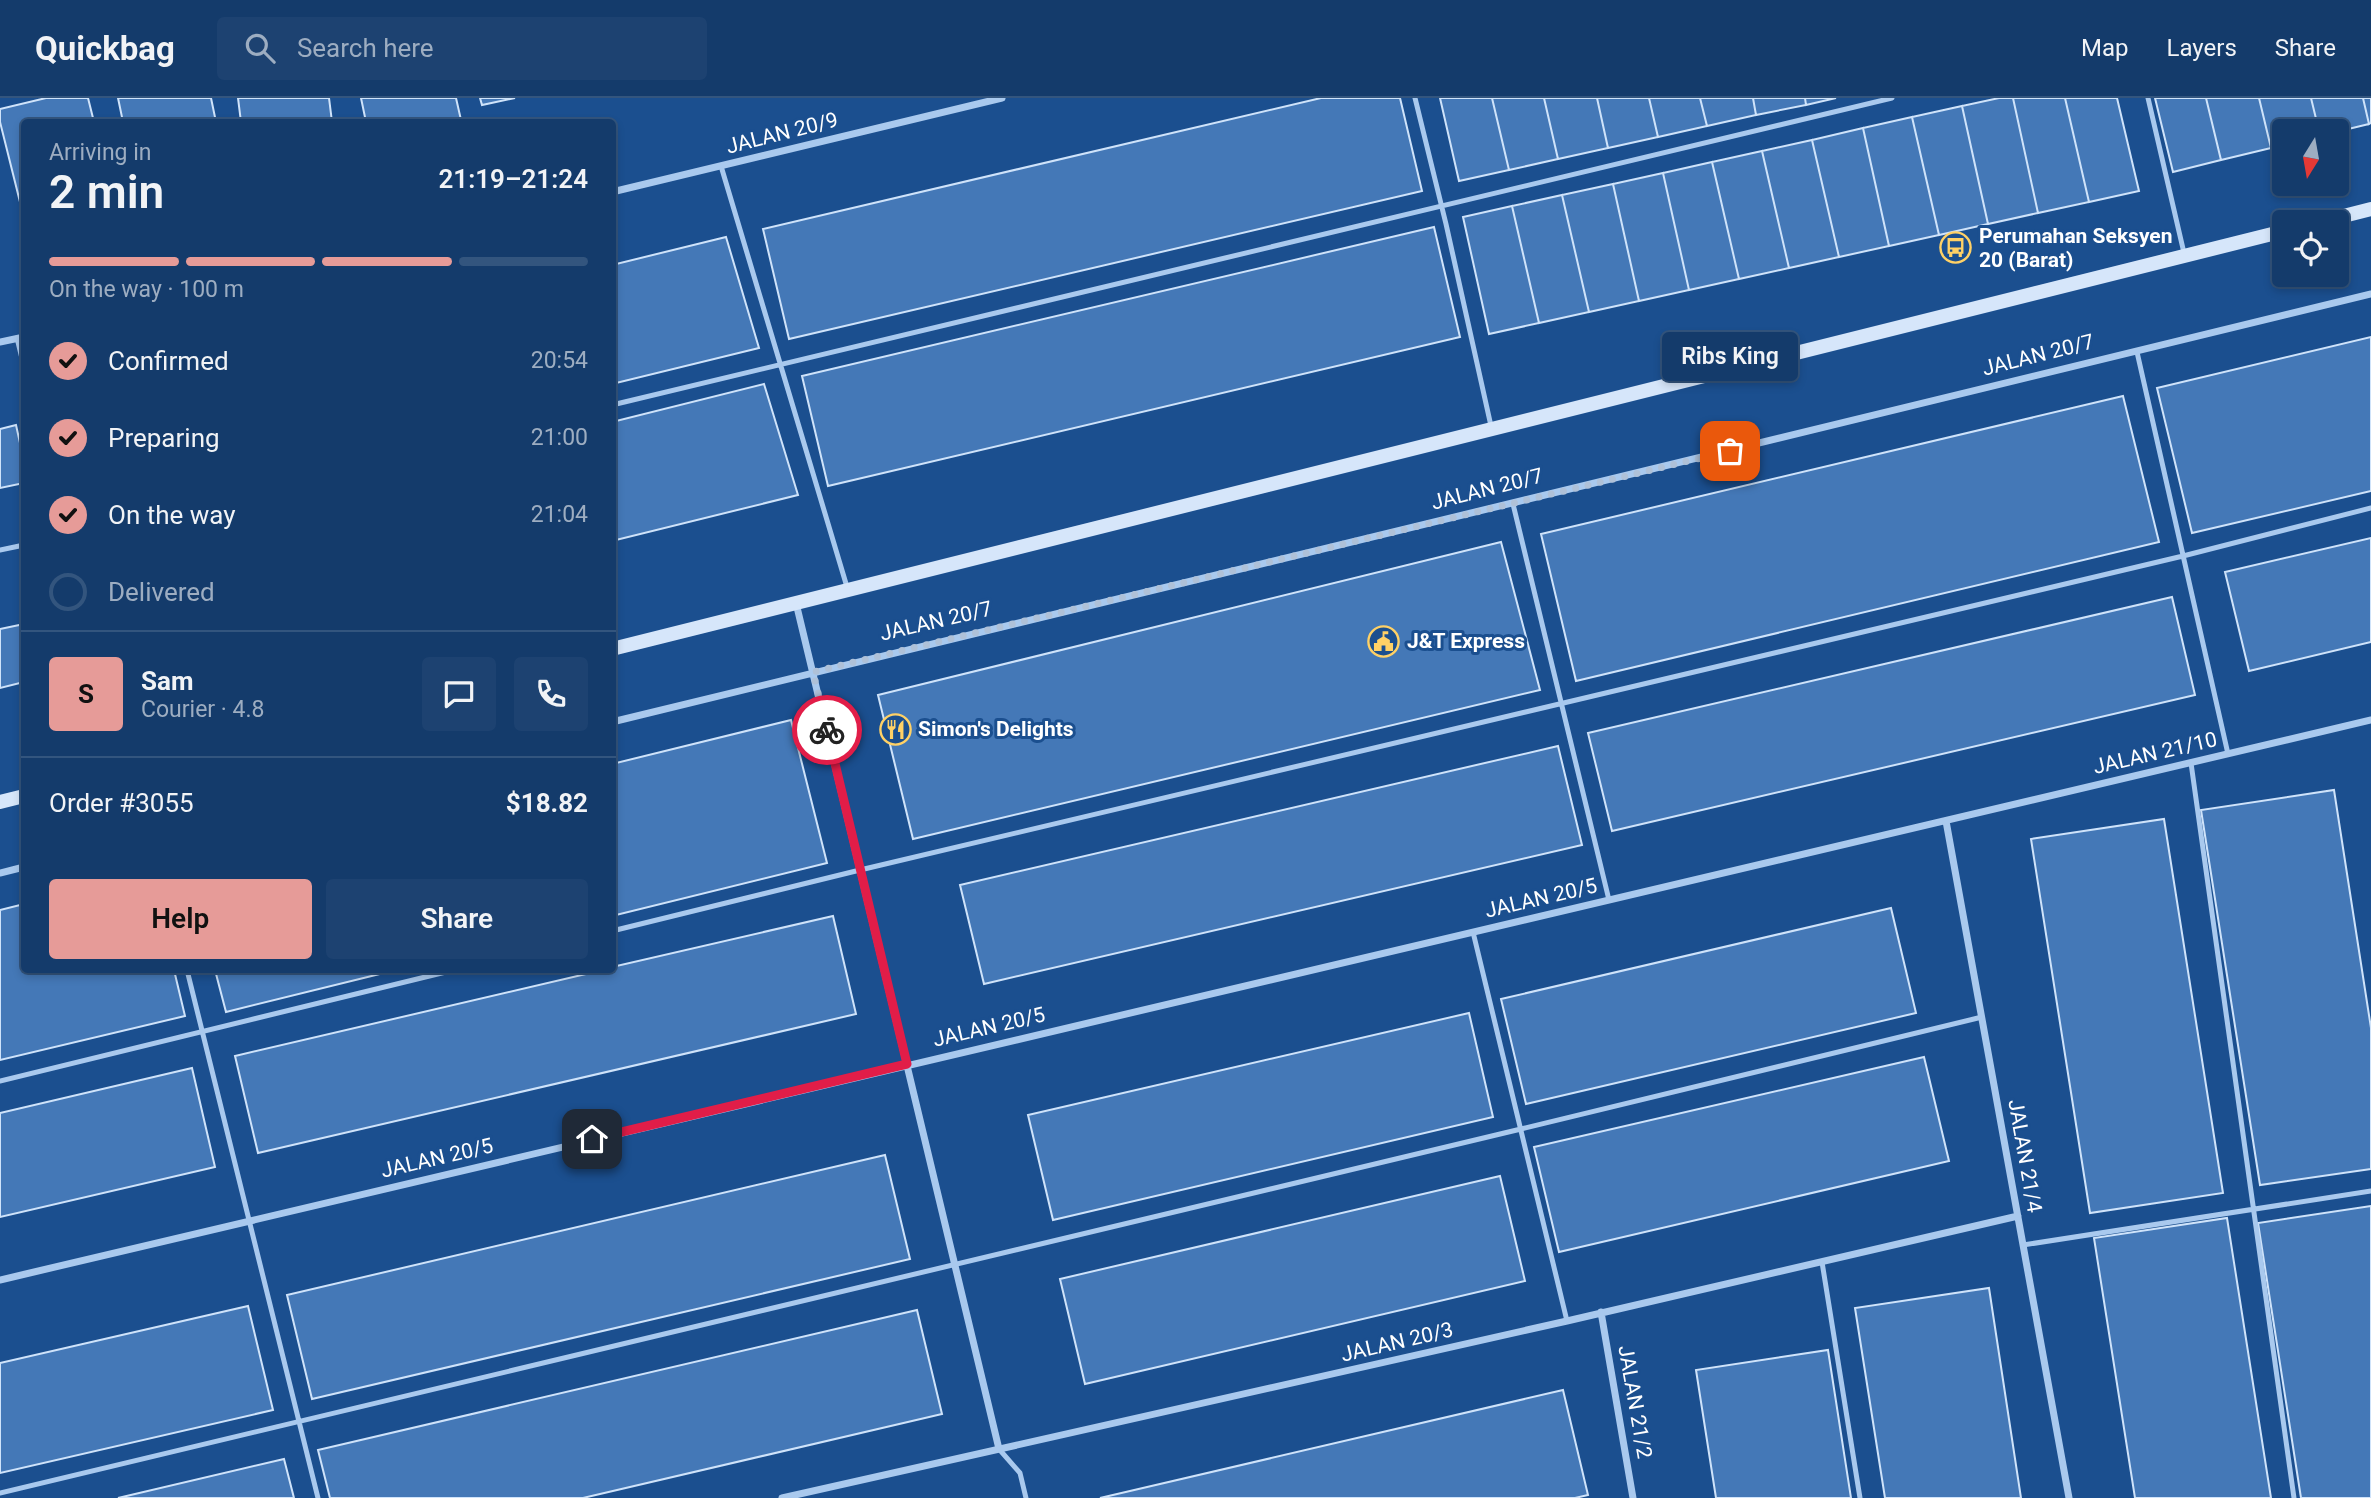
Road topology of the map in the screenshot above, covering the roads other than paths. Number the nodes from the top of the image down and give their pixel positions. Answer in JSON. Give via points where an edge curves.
{"nodes":[{"id":1,"x":1002,"y":98,"type":"edge"},
{"id":2,"x":1415,"y":98,"type":"edge"},
{"id":3,"x":1892,"y":98,"type":"edge"},
{"id":4,"x":2148,"y":98,"type":"edge"},
{"id":5,"x":721,"y":166,"type":"junction"},
{"id":6,"x":616,"y":191,"type":"edge"},
{"id":7,"x":1441,"y":206,"type":"junction"},
{"id":8,"x":2371,"y":209,"type":"edge"},
{"id":9,"x":2349,"y":215,"type":"edge"},
{"id":10,"x":2272,"y":234,"type":"edge"},
{"id":11,"x":2185,"y":256,"type":"junction"},
{"id":12,"x":2371,"y":294,"type":"edge"},
{"id":13,"x":21,"y":337,"type":"edge"},
{"id":14,"x":0,"y":342,"type":"edge"},
{"id":15,"x":2137,"y":352,"type":"junction"},
{"id":16,"x":780,"y":365,"type":"junction"},
{"id":17,"x":616,"y":404,"type":"edge"},
{"id":18,"x":1491,"y":429,"type":"junction"},
{"id":19,"x":1513,"y":504,"type":"junction"},
{"id":20,"x":2371,"y":508,"type":"edge"},
{"id":21,"x":21,"y":546,"type":"edge"},
{"id":22,"x":0,"y":550,"type":"edge"},
{"id":23,"x":2183,"y":556,"type":"junction"},
{"id":24,"x":848,"y":590,"type":"junction"},
{"id":25,"x":796,"y":603,"type":"junction"},
{"id":26,"x":616,"y":648,"type":"edge"},
{"id":27,"x":813,"y":672,"type":"junction"},
{"id":28,"x":1562,"y":703,"type":"junction"},
{"id":29,"x":2371,"y":720,"type":"edge"},
{"id":30,"x":616,"y":721,"type":"edge"},
{"id":31,"x":2228,"y":754,"type":"junction"},
{"id":32,"x":2191,"y":763,"type":"junction"},
{"id":33,"x":21,"y":797,"type":"edge"},
{"id":34,"x":0,"y":802,"type":"edge"},
{"id":35,"x":1946,"y":821,"type":"junction"},
{"id":36,"x":21,"y":868,"type":"edge"},
{"id":37,"x":860,"y":870,"type":"junction"},
{"id":38,"x":0,"y":873,"type":"edge"},
{"id":39,"x":1609,"y":900,"type":"junction"},
{"id":40,"x":616,"y":930,"type":"edge"},
{"id":41,"x":1473,"y":932,"type":"junction"},
{"id":42,"x":188,"y":973,"type":"edge"},
{"id":43,"x":442,"y":973,"type":"edge"},
{"id":44,"x":1982,"y":1017,"type":"junction"},
{"id":45,"x":202,"y":1031,"type":"junction"},
{"id":46,"x":907,"y":1064,"type":"junction"},
{"id":47,"x":0,"y":1081,"type":"edge"},
{"id":48,"x":1521,"y":1129,"type":"junction"},
{"id":49,"x":2371,"y":1191,"type":"edge"},
{"id":50,"x":2253,"y":1209,"type":"junction"},
{"id":51,"x":2018,"y":1216,"type":"junction"},
{"id":52,"x":250,"y":1221,"type":"junction"},
{"id":53,"x":2023,"y":1245,"type":"junction"},
{"id":54,"x":1822,"y":1262,"type":"junction"},
{"id":55,"x":955,"y":1264,"type":"junction"},
{"id":56,"x":0,"y":1279,"type":"edge"},
{"id":57,"x":1601,"y":1312,"type":"junction"},
{"id":58,"x":1567,"y":1321,"type":"junction"},
{"id":59,"x":300,"y":1423,"type":"junction"},
{"id":60,"x":999,"y":1449,"type":"junction"},
{"id":61,"x":0,"y":1493,"type":"edge"},
{"id":62,"x":318,"y":1498,"type":"edge"},
{"id":63,"x":782,"y":1498,"type":"edge"},
{"id":64,"x":1026,"y":1498,"type":"edge"},
{"id":65,"x":1633,"y":1498,"type":"edge"},
{"id":66,"x":1860,"y":1498,"type":"edge"},
{"id":67,"x":2069,"y":1498,"type":"edge"},
{"id":68,"x":2294,"y":1498,"type":"edge"}],
"edges":[{"from":1,"to":5,"type":"street","name":"JALAN 20/9"},
{"from":2,"to":7,"type":"lane"},
{"from":3,"to":7,"type":"lane"},
{"from":4,"to":11,"type":"lane"},
{"from":5,"to":6,"type":"street","name":"JALAN 20/9"},
{"from":5,"to":16,"type":"lane"},
{"from":7,"to":16,"type":"lane"},
{"from":7,"to":18,"type":"lane"},
{"from":8,"to":9,"type":"street"},
{"from":10,"to":11,"type":"street"},
{"from":11,"to":18,"type":"street"},
{"from":12,"to":15,"type":"street","name":"JALAN 20/7"},
{"from":13,"to":14,"type":"street"},
{"from":15,"to":19,"type":"street","name":"JALAN 20/7"},
{"from":15,"to":23,"type":"lane"},
{"from":16,"to":17,"type":"lane"},
{"from":16,"to":24,"type":"lane"},
{"from":18,"to":24,"type":"street"},
{"from":19,"to":27,"type":"street","name":"JALAN 20/7"},
{"from":19,"to":28,"type":"lane"},
{"from":20,"to":23,"type":"lane"},
{"from":21,"to":22,"type":"lane"},
{"from":23,"to":28,"type":"lane"},
{"from":23,"to":31,"type":"lane"},
{"from":24,"to":25,"type":"street"},
{"from":25,"to":26,"type":"street"},
{"from":25,"to":27,"type":"street"},
{"from":27,"to":30,"type":"street","name":"JALAN 20/7"},
{"from":27,"to":37,"type":"street"},
{"from":28,"to":37,"type":"lane"},
{"from":28,"to":39,"type":"lane"},
{"from":29,"to":31,"type":"street","name":"JALAN 21/10"},
{"from":31,"to":32,"type":"street","name":"JALAN 21/10"},
{"from":32,"to":35,"type":"street","name":"JALAN 21/10"},
{"from":32,"to":50,"type":"lane"},
{"from":33,"to":34,"type":"street"},
{"from":35,"to":39,"type":"street","name":"JALAN 20/5"},
{"from":35,"to":44,"type":"street","name":"JALAN 21/4"},
{"from":36,"to":38,"type":"street"},
{"from":37,"to":40,"type":"lane"},
{"from":37,"to":46,"type":"street"},
{"from":39,"to":41,"type":"street","name":"JALAN 20/5"},
{"from":41,"to":46,"type":"street","name":"JALAN 20/5"},
{"from":41,"to":48,"type":"lane"},
{"from":42,"to":45,"type":"lane"},
{"from":43,"to":45,"type":"lane"},
{"from":44,"to":48,"type":"lane"},
{"from":44,"to":51,"type":"street","name":"JALAN 21/4"},
{"from":45,"to":47,"type":"lane"},
{"from":45,"to":52,"type":"lane"},
{"from":46,"to":52,"type":"street","name":"JALAN 20/5"},
{"from":46,"to":55,"type":"street"},
{"from":48,"to":55,"type":"lane"},
{"from":48,"to":58,"type":"lane"},
{"from":49,"to":50,"type":"lane"},
{"from":50,"to":53,"type":"lane"},
{"from":50,"to":68,"type":"lane"},
{"from":51,"to":53,"type":"street","name":"JALAN 21/4"},
{"from":51,"to":54,"type":"street","name":"JALAN 20/3"},
{"from":52,"to":56,"type":"street","name":"JALAN 20/5"},
{"from":52,"to":59,"type":"lane"},
{"from":53,"to":67,"type":"street","name":"JALAN 21/4"},
{"from":54,"to":57,"type":"street","name":"JALAN 20/3"},
{"from":54,"to":66,"type":"lane"},
{"from":55,"to":59,"type":"lane"},
{"from":55,"to":60,"type":"street"},
{"from":57,"to":58,"type":"street","name":"JALAN 20/3"},
{"from":57,"to":65,"type":"street","name":"JALAN 21/2"},
{"from":58,"to":60,"type":"street","name":"JALAN 20/3"},
{"from":59,"to":61,"type":"lane"},
{"from":59,"to":62,"type":"lane"},
{"from":60,"to":63,"type":"street","name":"JALAN 20/3"},
{"from":60,"to":64,"type":"lane","via":[[1020,1474]]}]}
